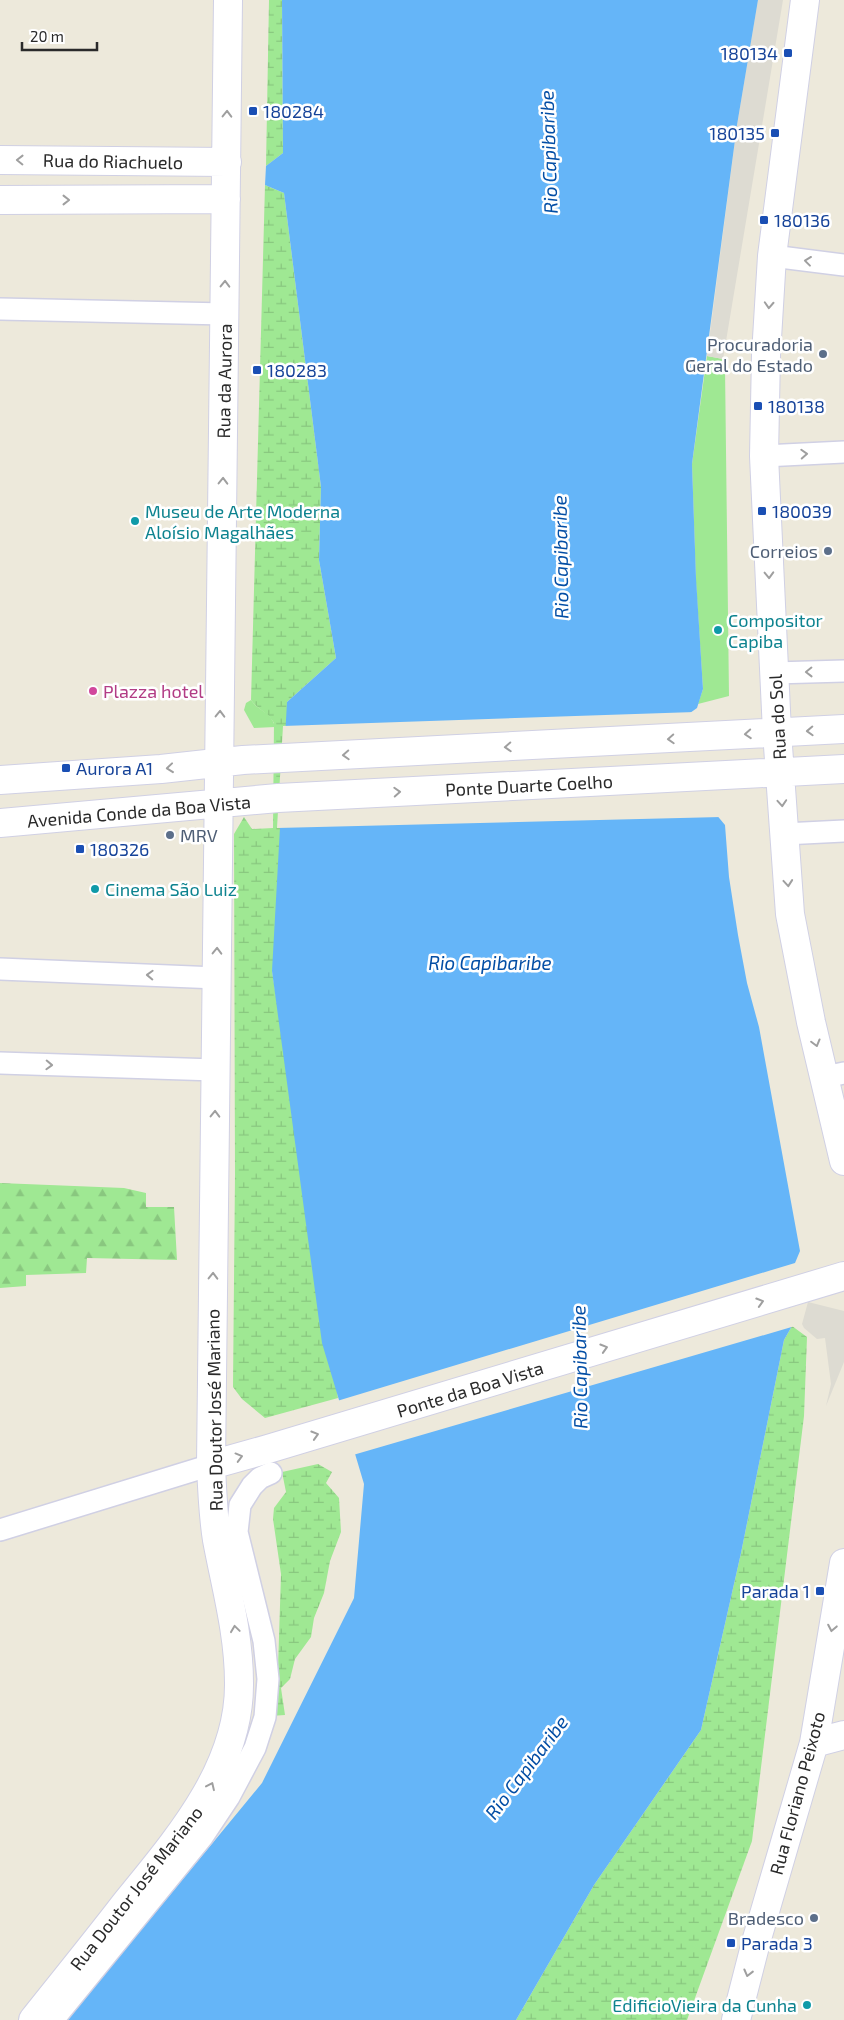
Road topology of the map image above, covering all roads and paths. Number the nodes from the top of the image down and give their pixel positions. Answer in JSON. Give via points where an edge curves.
{"nodes":[{"id":1,"x":228,"y":0,"type":"edge"},
{"id":2,"x":805,"y":0,"type":"edge"},
{"id":3,"x":0,"y":160,"type":"edge"},
{"id":4,"x":226,"y":162,"type":"junction"},
{"id":5,"x":226,"y":199,"type":"junction"},
{"id":6,"x":0,"y":200,"type":"edge"},
{"id":7,"x":772,"y":256,"type":"junction"},
{"id":8,"x":844,"y":265,"type":"edge"},
{"id":9,"x":0,"y":309,"type":"edge"},
{"id":10,"x":225,"y":314,"type":"junction"},
{"id":11,"x":844,"y":452,"type":"edge"},
{"id":12,"x":764,"y":456,"type":"junction"},
{"id":13,"x":844,"y":671,"type":"edge"},
{"id":14,"x":774,"y":673,"type":"junction"},
{"id":15,"x":844,"y":730,"type":"edge"},
{"id":16,"x":776,"y":732,"type":"junction"},
{"id":17,"x":219,"y":763,"type":"junction"},
{"id":18,"x":844,"y":769,"type":"edge"},
{"id":19,"x":780,"y":772,"type":"junction"},
{"id":20,"x":0,"y":780,"type":"edge"},
{"id":21,"x":278,"y":798,"type":"joint"},
{"id":22,"x":218,"y":804,"type":"junction"},
{"id":23,"x":0,"y":823,"type":"edge"},
{"id":24,"x":844,"y":831,"type":"edge"},
{"id":25,"x":784,"y":834,"type":"junction"},
{"id":26,"x":0,"y":969,"type":"edge"},
{"id":27,"x":216,"y":978,"type":"junction"},
{"id":28,"x":0,"y":1063,"type":"edge"},
{"id":29,"x":215,"y":1070,"type":"junction"},
{"id":30,"x":835,"y":1075,"type":"edge"},
{"id":31,"x":844,"y":1161,"type":"edge"},
{"id":32,"x":844,"y":1276,"type":"edge"},
{"id":33,"x":270,"y":1461,"type":"junction"},
{"id":34,"x":210,"y":1465,"type":"junction"},
{"id":35,"x":0,"y":1530,"type":"edge"},
{"id":36,"x":844,"y":1563,"type":"edge"},
{"id":37,"x":844,"y":1735,"type":"edge"},
{"id":38,"x":814,"y":1743,"type":"junction"},
{"id":39,"x":33,"y":2020,"type":"edge"},
{"id":40,"x":53,"y":2020,"type":"edge"},
{"id":41,"x":736,"y":2020,"type":"edge"}],
"edges":[{"from":4,"to":1,"type":"main road","name":"Rua da Aurora","one_way":true},
{"from":2,"to":7,"type":"main road","name":"Rua do Sol"},
{"from":4,"to":3,"type":"main road","name":"Rua do Riachuelo","one_way":true},
{"from":4,"to":5,"type":"main road","name":"Rua da Aurora"},
{"from":6,"to":5,"type":"main road","name":"Rua do Riachuelo","one_way":true},
{"from":10,"to":5,"type":"main road","name":"Rua da Aurora","one_way":true},
{"from":8,"to":7,"type":"street","one_way":true},
{"from":7,"to":12,"type":"main road","name":"Rua do Sol","one_way":true},
{"from":9,"to":10,"type":"street"},
{"from":17,"to":10,"type":"main road","name":"Rua da Aurora","one_way":true},
{"from":12,"to":11,"type":"street","one_way":true},
{"from":12,"to":14,"type":"main road","name":"Rua do Sol","one_way":true},
{"from":13,"to":14,"type":"street","one_way":true},
{"from":14,"to":16,"type":"main road","name":"Rua do Sol"},
{"from":15,"to":16,"type":"main road","one_way":true},
{"from":16,"to":17,"type":"main road","one_way":true},
{"from":16,"to":19,"type":"main road","name":"Rua do Sol"},
{"from":17,"to":20,"type":"main road","one_way":true},
{"from":17,"to":22,"type":"main road","name":"Rua Doutor José Mariano"},
{"from":18,"to":19,"type":"main road","name":"Ponte Duarte Coelho"},
{"from":21,"to":19,"type":"main road","name":"Ponte Duarte Coelho","one_way":true},
{"from":19,"to":25,"type":"main road","name":"Rua do Sol","one_way":true},
{"from":21,"to":22,"type":"main road","name":"Avenida Conde da Boa Vista"},
{"from":22,"to":23,"type":"main road","name":"Avenida Conde da Boa Vista"},
{"from":27,"to":22,"type":"main road","name":"Rua Doutor José Mariano","one_way":true},
{"from":24,"to":25,"type":"street"},
{"from":25,"to":30,"type":"main road","name":"Rua do Sol","one_way":true,"via":[[790,914],[811,1022]]},
{"from":27,"to":26,"type":"street","one_way":true},
{"from":27,"to":29,"type":"main road","name":"Rua Doutor José Mariano"},
{"from":28,"to":29,"type":"street","one_way":true},
{"from":34,"to":29,"type":"main road","name":"Rua Doutor José Mariano","one_way":true},
{"from":30,"to":31,"type":"main road","name":"Rua do Sol"},
{"from":33,"to":32,"type":"main road","name":"Ponte da Boa Vista","one_way":true},
{"from":34,"to":33,"type":"main road","name":"Ponte da Boa Vista","one_way":true},
{"from":33,"to":40,"type":"street","via":[[240,1505],[237,1532],[264,1641],[268,1680],[264,1717],[255,1748],[230,1797],[203,1836]]},
{"from":34,"to":35,"type":"street"},
{"from":39,"to":34,"type":"main road","name":"Rua Doutor José Mariano","one_way":true,"via":[[198,1811],[228,1744],[239,1684],[236,1631],[218,1542]]},
{"from":36,"to":38,"type":"main road","name":"Rua Floriano Peixoto","one_way":true},
{"from":37,"to":38,"type":"main road"},
{"from":38,"to":41,"type":"main road","name":"Rua Floriano Peixoto","one_way":true}]}
